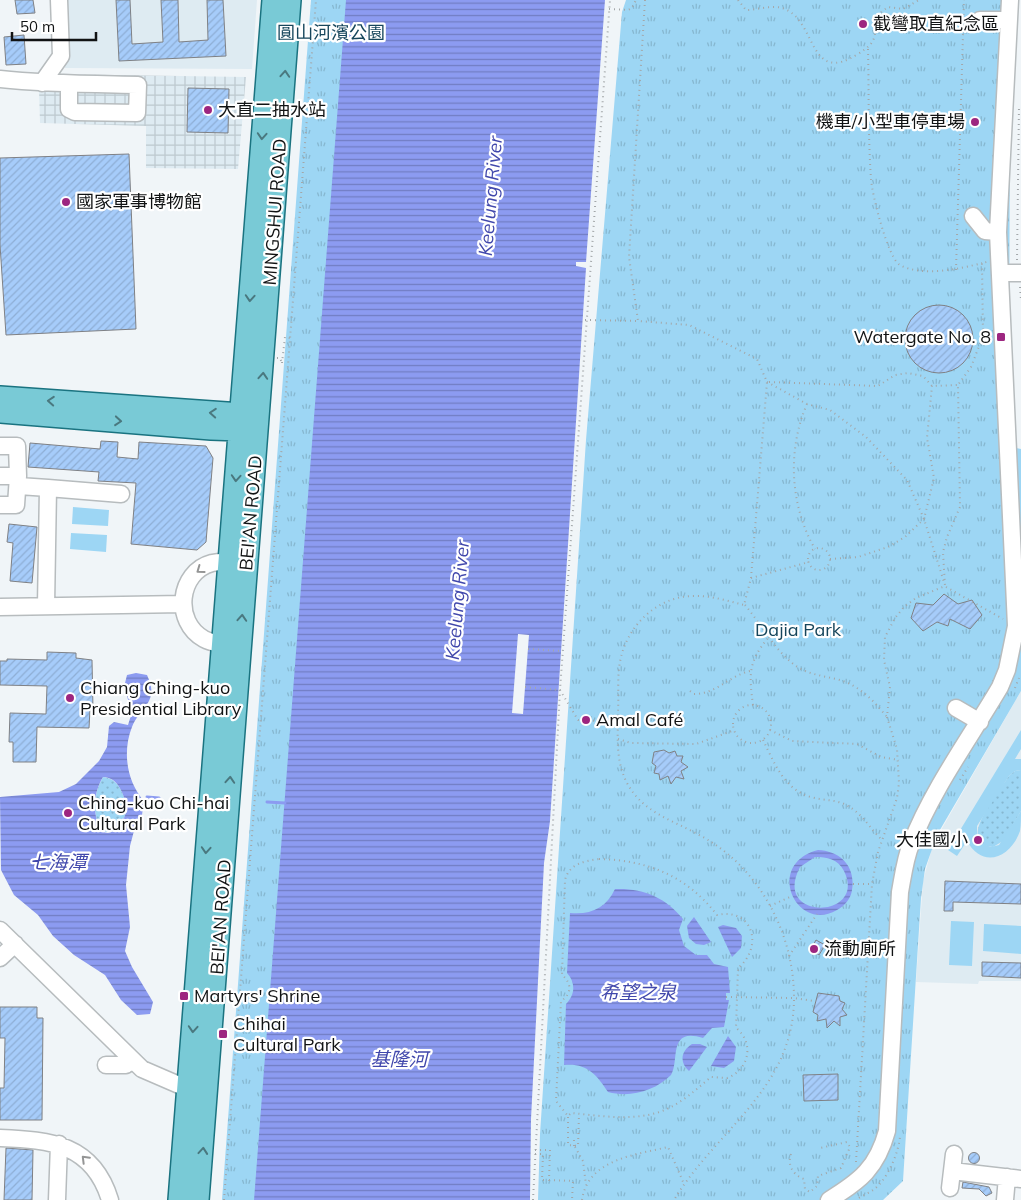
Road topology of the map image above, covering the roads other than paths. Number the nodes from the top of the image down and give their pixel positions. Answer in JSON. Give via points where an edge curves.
{"nodes":[{"id":1,"x":59,"y":0,"type":"edge"},
{"id":2,"x":272,"y":0,"type":"edge"},
{"id":3,"x":290,"y":0,"type":"edge"},
{"id":4,"x":1010,"y":0,"type":"edge"},
{"id":5,"x":980,"y":20,"type":"dead end"},
{"id":6,"x":1008,"y":20,"type":"junction"},
{"id":7,"x":0,"y":79,"type":"edge"},
{"id":8,"x":42,"y":83,"type":"junction"},
{"id":9,"x":70,"y":84,"type":"dead end"},
{"id":10,"x":973,"y":216,"type":"dead end"},
{"id":11,"x":998,"y":232,"type":"junction"},
{"id":12,"x":1000,"y":268,"type":"junction"},
{"id":13,"x":1020,"y":273,"type":"edge"},
{"id":14,"x":0,"y":397,"type":"edge"},
{"id":15,"x":0,"y":412,"type":"edge"},
{"id":16,"x":246,"y":423,"type":"junction"},
{"id":17,"x":0,"y":446,"type":"edge"},
{"id":18,"x":0,"y":476,"type":"edge"},
{"id":19,"x":18,"y":481,"type":"junction"},
{"id":20,"x":48,"y":488,"type":"junction"},
{"id":21,"x":121,"y":494,"type":"dead end"},
{"id":22,"x":0,"y":505,"type":"edge"},
{"id":23,"x":238,"y":563,"type":"junction"},
{"id":24,"x":182,"y":604,"type":"junction"},
{"id":25,"x":46,"y":606,"type":"junction"},
{"id":26,"x":0,"y":607,"type":"edge"},
{"id":27,"x":1019,"y":627,"type":"edge"},
{"id":28,"x":231,"y":644,"type":"junction"},
{"id":29,"x":956,"y":708,"type":"dead end"},
{"id":30,"x":980,"y":722,"type":"junction"},
{"id":31,"x":0,"y":930,"type":"edge"},
{"id":32,"x":15,"y":944,"type":"junction"},
{"id":33,"x":0,"y":958,"type":"edge"},
{"id":34,"x":132,"y":1059,"type":"junction"},
{"id":35,"x":106,"y":1064,"type":"dead end"},
{"id":36,"x":198,"y":1088,"type":"junction"},
{"id":37,"x":0,"y":1138,"type":"edge"},
{"id":38,"x":59,"y":1144,"type":"junction"},
{"id":39,"x":954,"y":1154,"type":"dead end"},
{"id":40,"x":952,"y":1171,"type":"junction"},
{"id":41,"x":1014,"y":1178,"type":"edge"},
{"id":42,"x":950,"y":1188,"type":"dead end"},
{"id":43,"x":57,"y":1200,"type":"edge"},
{"id":44,"x":110,"y":1200,"type":"edge"},
{"id":45,"x":179,"y":1200,"type":"edge"},
{"id":46,"x":198,"y":1200,"type":"edge"},
{"id":47,"x":829,"y":1200,"type":"edge"},
{"id":48,"x":1005,"y":1200,"type":"edge"}],
"edges":[{"from":1,"to":8,"type":"lane","via":[[61,56]]},
{"from":2,"to":16,"type":"main road","name":"MINGSHUI ROAD","one_way":true},
{"from":16,"to":3,"type":"main road","name":"MINGSHUI ROAD","one_way":true},
{"from":4,"to":6,"type":"lane"},
{"from":5,"to":6,"type":"lane"},
{"from":6,"to":11,"type":"lane"},
{"from":7,"to":8,"type":"lane"},
{"from":8,"to":9,"type":"lane"},
{"from":10,"to":11,"type":"lane","via":[[984,231]]},
{"from":11,"to":12,"type":"lane"},
{"from":12,"to":13,"type":"lane"},
{"from":12,"to":27,"type":"lane"},
{"from":16,"to":14,"type":"main road","one_way":true},
{"from":15,"to":16,"type":"main road","name":"BEI'AN ROAD","one_way":true},
{"from":16,"to":23,"type":"main road","name":"BEI'AN ROAD"},
{"from":17,"to":19,"type":"lane","via":[[16,446]]},
{"from":18,"to":19,"type":"lane"},
{"from":19,"to":20,"type":"lane"},
{"from":19,"to":22,"type":"lane","via":[[16,505]]},
{"from":20,"to":21,"type":"lane"},
{"from":20,"to":25,"type":"lane"},
{"from":23,"to":24,"type":"lane","one_way":true,"via":[[210,563],[199,570],[187,585]]},
{"from":23,"to":28,"type":"main road","name":"BEI'AN ROAD"},
{"from":24,"to":25,"type":"lane"},
{"from":24,"to":28,"type":"lane","via":[[185,618],[204,639]]},
{"from":25,"to":26,"type":"lane"},
{"from":27,"to":30,"type":"lane","via":[[1007,670]]},
{"from":28,"to":36,"type":"main road","name":"BEI'AN ROAD"},
{"from":29,"to":30,"type":"lane"},
{"from":30,"to":47,"type":"lane","via":[[926,810],[906,863],[900,892],[887,1131],[882,1150],[864,1176]]},
{"from":31,"to":32,"type":"lane"},
{"from":32,"to":33,"type":"lane"},
{"from":32,"to":34,"type":"lane"},
{"from":34,"to":35,"type":"lane","via":[[126,1065]]},
{"from":34,"to":36,"type":"lane","via":[[142,1069]]},
{"from":36,"to":45,"type":"main road","name":"BEI'AN ROAD"},
{"from":46,"to":36,"type":"main road","name":"BEI'AN ROAD","one_way":true},
{"from":37,"to":38,"type":"lane"},
{"from":38,"to":43,"type":"lane"},
{"from":44,"to":38,"type":"lane","one_way":true,"via":[[97,1172],[82,1154]]},
{"from":39,"to":40,"type":"lane"},
{"from":40,"to":41,"type":"lane"},
{"from":40,"to":42,"type":"lane"},
{"from":41,"to":48,"type":"lane"}]}
